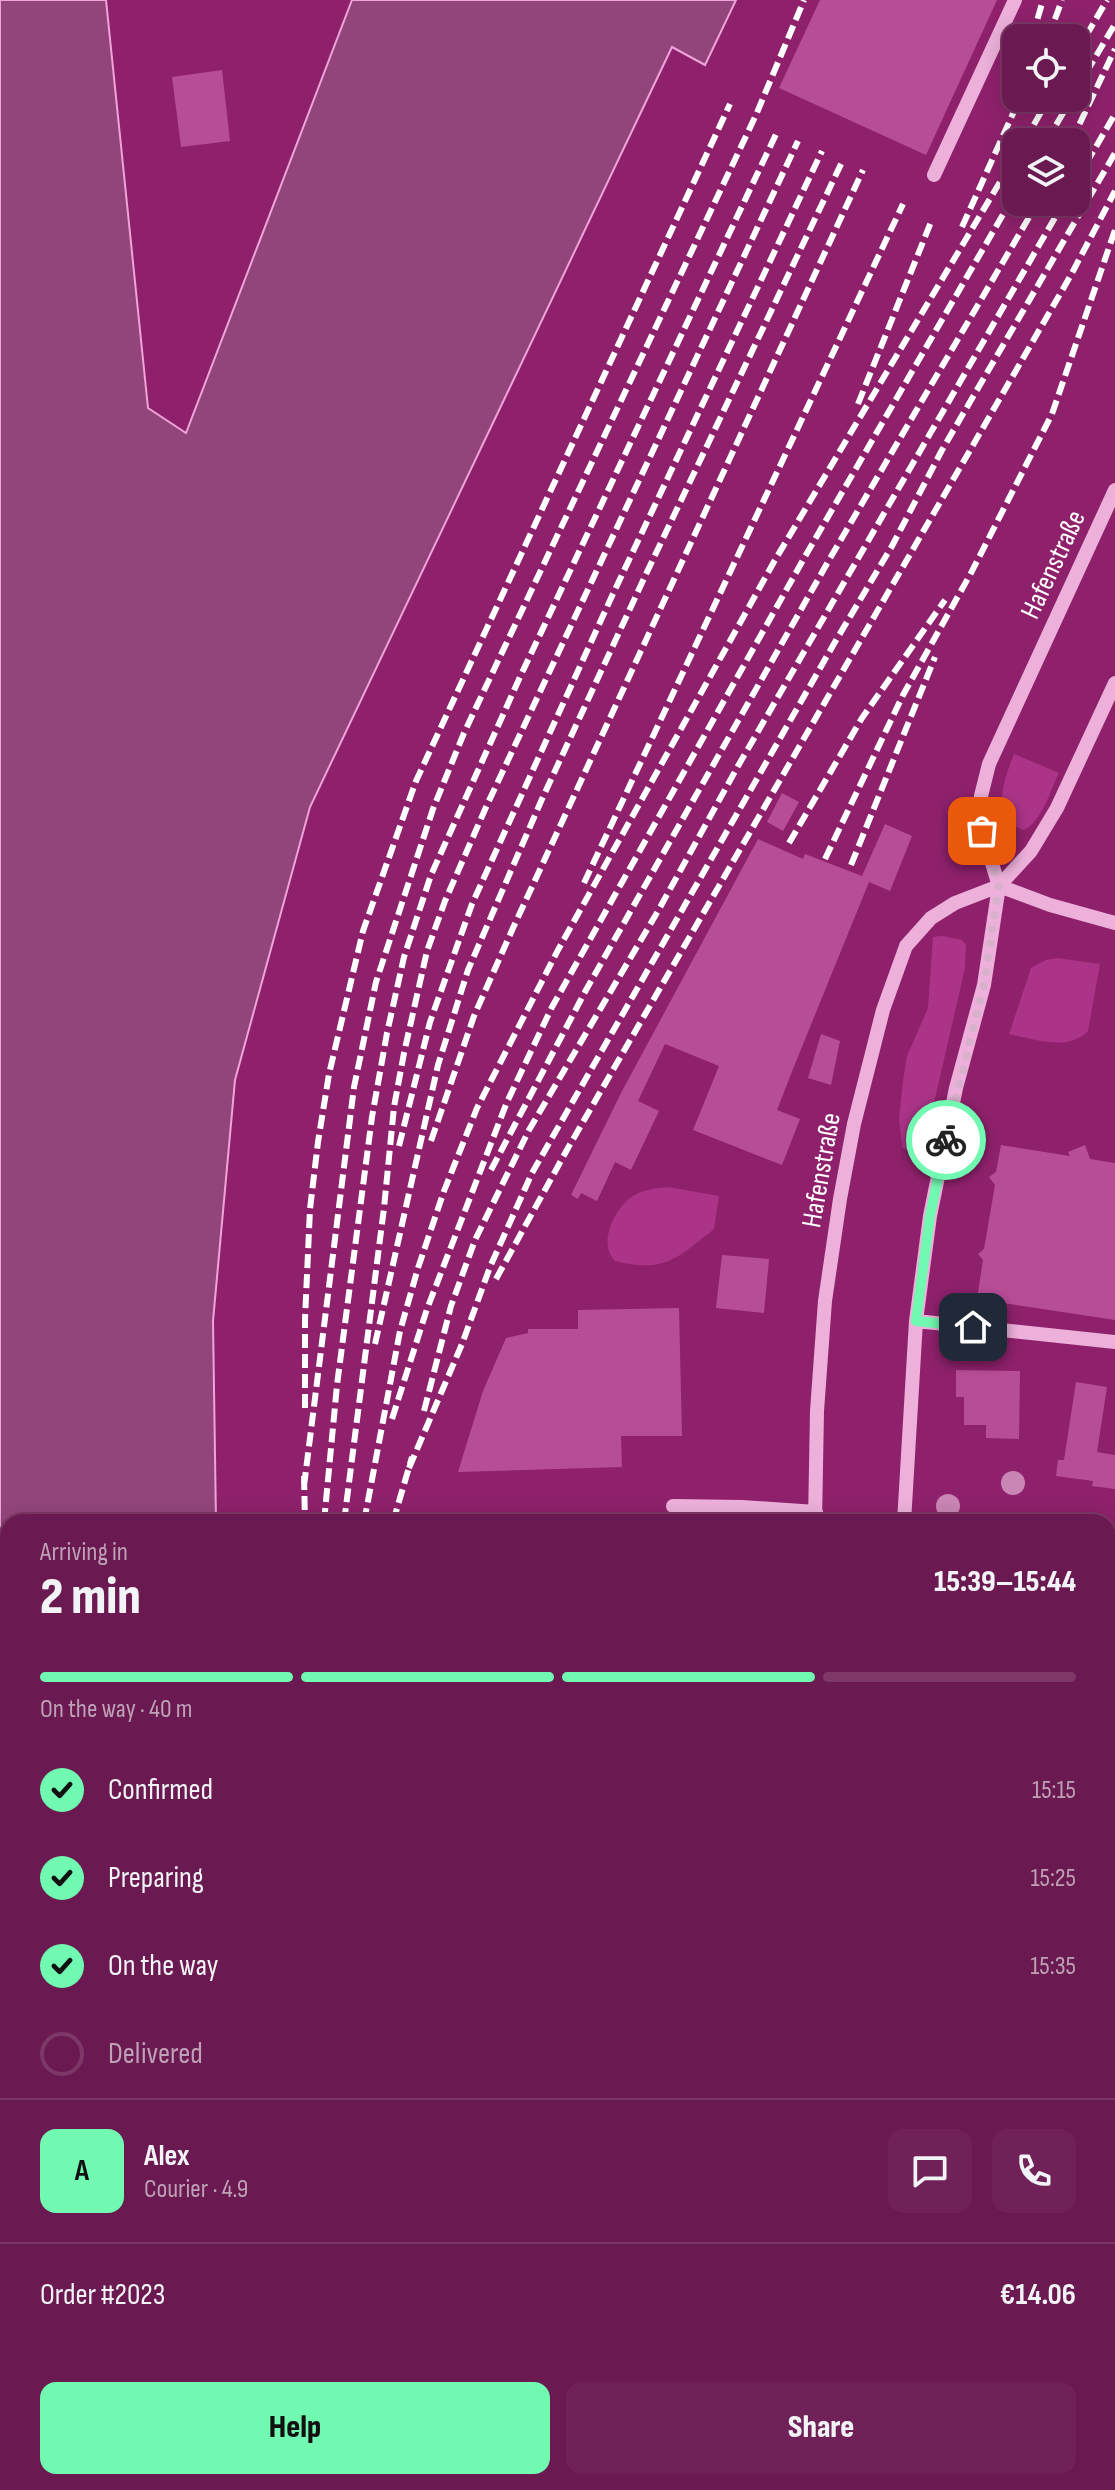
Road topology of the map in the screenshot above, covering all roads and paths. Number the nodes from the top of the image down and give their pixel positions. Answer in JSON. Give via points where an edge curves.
{"nodes":[{"id":1,"x":1015,"y":0,"type":"edge"},
{"id":2,"x":934,"y":175,"type":"dead end"},
{"id":3,"x":1115,"y":490,"type":"edge"},
{"id":4,"x":1115,"y":683,"type":"edge"},
{"id":5,"x":999,"y":886,"type":"junction"},
{"id":6,"x":1115,"y":923,"type":"edge"},
{"id":7,"x":916,"y":1321,"type":"junction"},
{"id":8,"x":1115,"y":1342,"type":"edge"},
{"id":9,"x":673,"y":1506,"type":"dead end"},
{"id":10,"x":793,"y":1514,"type":"edge"},
{"id":11,"x":815,"y":1514,"type":"edge"},
{"id":12,"x":904,"y":1514,"type":"edge"}],
"edges":[{"from":1,"to":2,"type":"street"},
{"from":3,"to":5,"type":"street","name":"Hafenstraße","via":[[989,764],[981,796],[982,831]]},
{"from":4,"to":5,"type":"street","name":"Hafenstraße","via":[[1057,808],[1031,851]]},
{"from":5,"to":6,"type":"street"},
{"from":5,"to":7,"type":"street","name":"Hafenstraße","via":[[984,985],[930,1216]]},
{"from":5,"to":11,"type":"street","name":"Hafenstraße","via":[[955,903],[917,932],[906,946],[883,1010],[854,1124],[825,1301]]},
{"from":7,"to":8,"type":"street"},
{"from":7,"to":12,"type":"street","name":"Hafenstraße"},
{"from":9,"to":10,"type":"street"}]}
